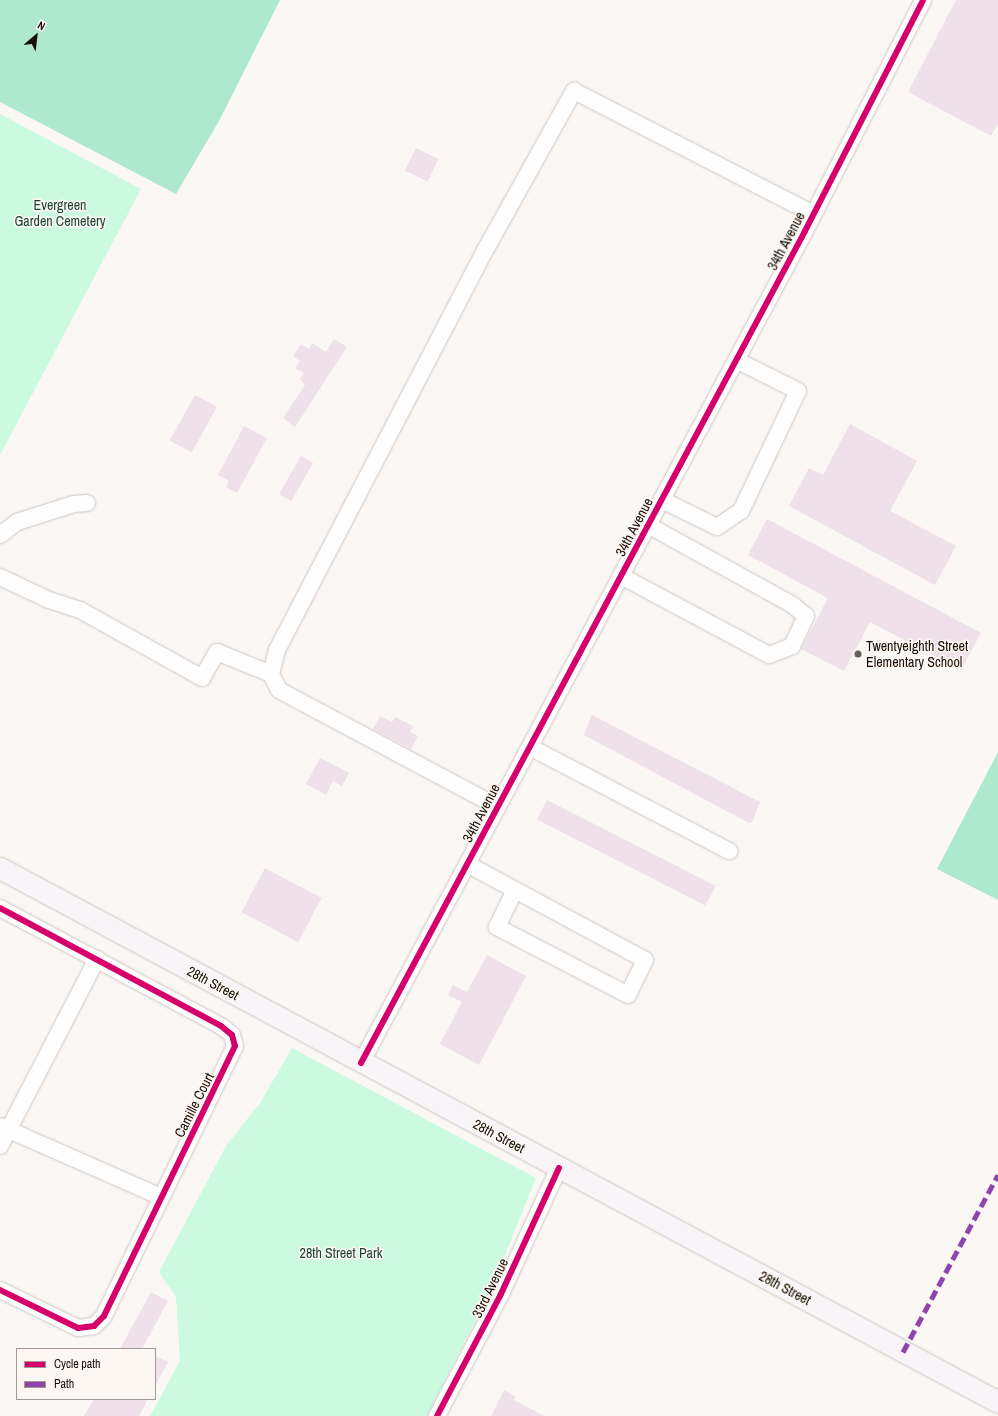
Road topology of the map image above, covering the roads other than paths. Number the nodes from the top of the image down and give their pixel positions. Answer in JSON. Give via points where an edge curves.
{"nodes":[{"id":1,"x":923,"y":0,"type":"edge"},
{"id":2,"x":814,"y":214,"type":"junction"},
{"id":3,"x":736,"y":360,"type":"junction"},
{"id":4,"x":662,"y":500,"type":"junction"},
{"id":5,"x":87,"y":503,"type":"dead end"},
{"id":6,"x":648,"y":525,"type":"junction"},
{"id":7,"x":0,"y":536,"type":"edge"},
{"id":8,"x":621,"y":576,"type":"junction"},
{"id":9,"x":0,"y":577,"type":"edge"},
{"id":10,"x":271,"y":674,"type":"junction"},
{"id":11,"x":530,"y":747,"type":"junction"},
{"id":12,"x":498,"y":806,"type":"junction"},
{"id":13,"x":729,"y":851,"type":"dead end"},
{"id":14,"x":467,"y":864,"type":"junction"},
{"id":15,"x":0,"y":868,"type":"edge"},
{"id":16,"x":515,"y":890,"type":"junction"},
{"id":17,"x":0,"y":908,"type":"edge"},
{"id":18,"x":97,"y":959,"type":"junction"},
{"id":19,"x":362,"y":1063,"type":"junction"},
{"id":20,"x":4,"y":1128,"type":"edge"},
{"id":21,"x":0,"y":1146,"type":"edge"},
{"id":22,"x":559,"y":1168,"type":"junction"},
{"id":23,"x":161,"y":1197,"type":"junction"},
{"id":24,"x":0,"y":1290,"type":"edge"},
{"id":25,"x":998,"y":1402,"type":"edge"},
{"id":26,"x":438,"y":1416,"type":"edge"}],
"edges":[{"from":1,"to":2,"type":"street","name":"34th Avenue"},
{"from":2,"to":3,"type":"street","name":"34th Avenue"},
{"from":2,"to":10,"type":"street","via":[[574,91],[487,247],[277,650]]},
{"from":3,"to":4,"type":"street","name":"34th Avenue"},
{"from":3,"to":4,"type":"street","via":[[798,391],[740,511],[717,527]]},
{"from":4,"to":6,"type":"street","name":"34th Avenue"},
{"from":5,"to":7,"type":"street","via":[[74,504],[18,522]]},
{"from":6,"to":8,"type":"street","name":"34th Avenue"},
{"from":6,"to":8,"type":"street","via":[[791,604],[806,616],[792,646],[769,655]]},
{"from":8,"to":11,"type":"street","name":"34th Avenue"},
{"from":9,"to":10,"type":"street","via":[[49,600],[80,610],[202,678],[217,652]]},
{"from":10,"to":12,"type":"street","via":[[279,690]]},
{"from":11,"to":12,"type":"street","name":"34th Avenue"},
{"from":11,"to":13,"type":"street"},
{"from":12,"to":14,"type":"street","name":"34th Avenue"},
{"from":14,"to":16,"type":"street"},
{"from":14,"to":19,"type":"street","name":"34th Avenue"},
{"from":15,"to":19,"type":"main road","name":"28th Street"},
{"from":16,"to":16,"type":"street","via":[[645,960],[628,995],[497,927]]},
{"from":17,"to":18,"type":"street","name":"Camille Court"},
{"from":18,"to":20,"type":"street"},
{"from":18,"to":23,"type":"street","name":"Camille Court","via":[[220,1026],[232,1035],[235,1046]]},
{"from":19,"to":22,"type":"main road","name":"28th Street"},
{"from":20,"to":21,"type":"street"},
{"from":20,"to":23,"type":"street"},
{"from":22,"to":25,"type":"main road","name":"28th Street"},
{"from":22,"to":26,"type":"street","name":"33rd Avenue","via":[[500,1296]]},
{"from":23,"to":24,"type":"street","name":"Camille Court","via":[[104,1316],[94,1326],[78,1328]]}]}
